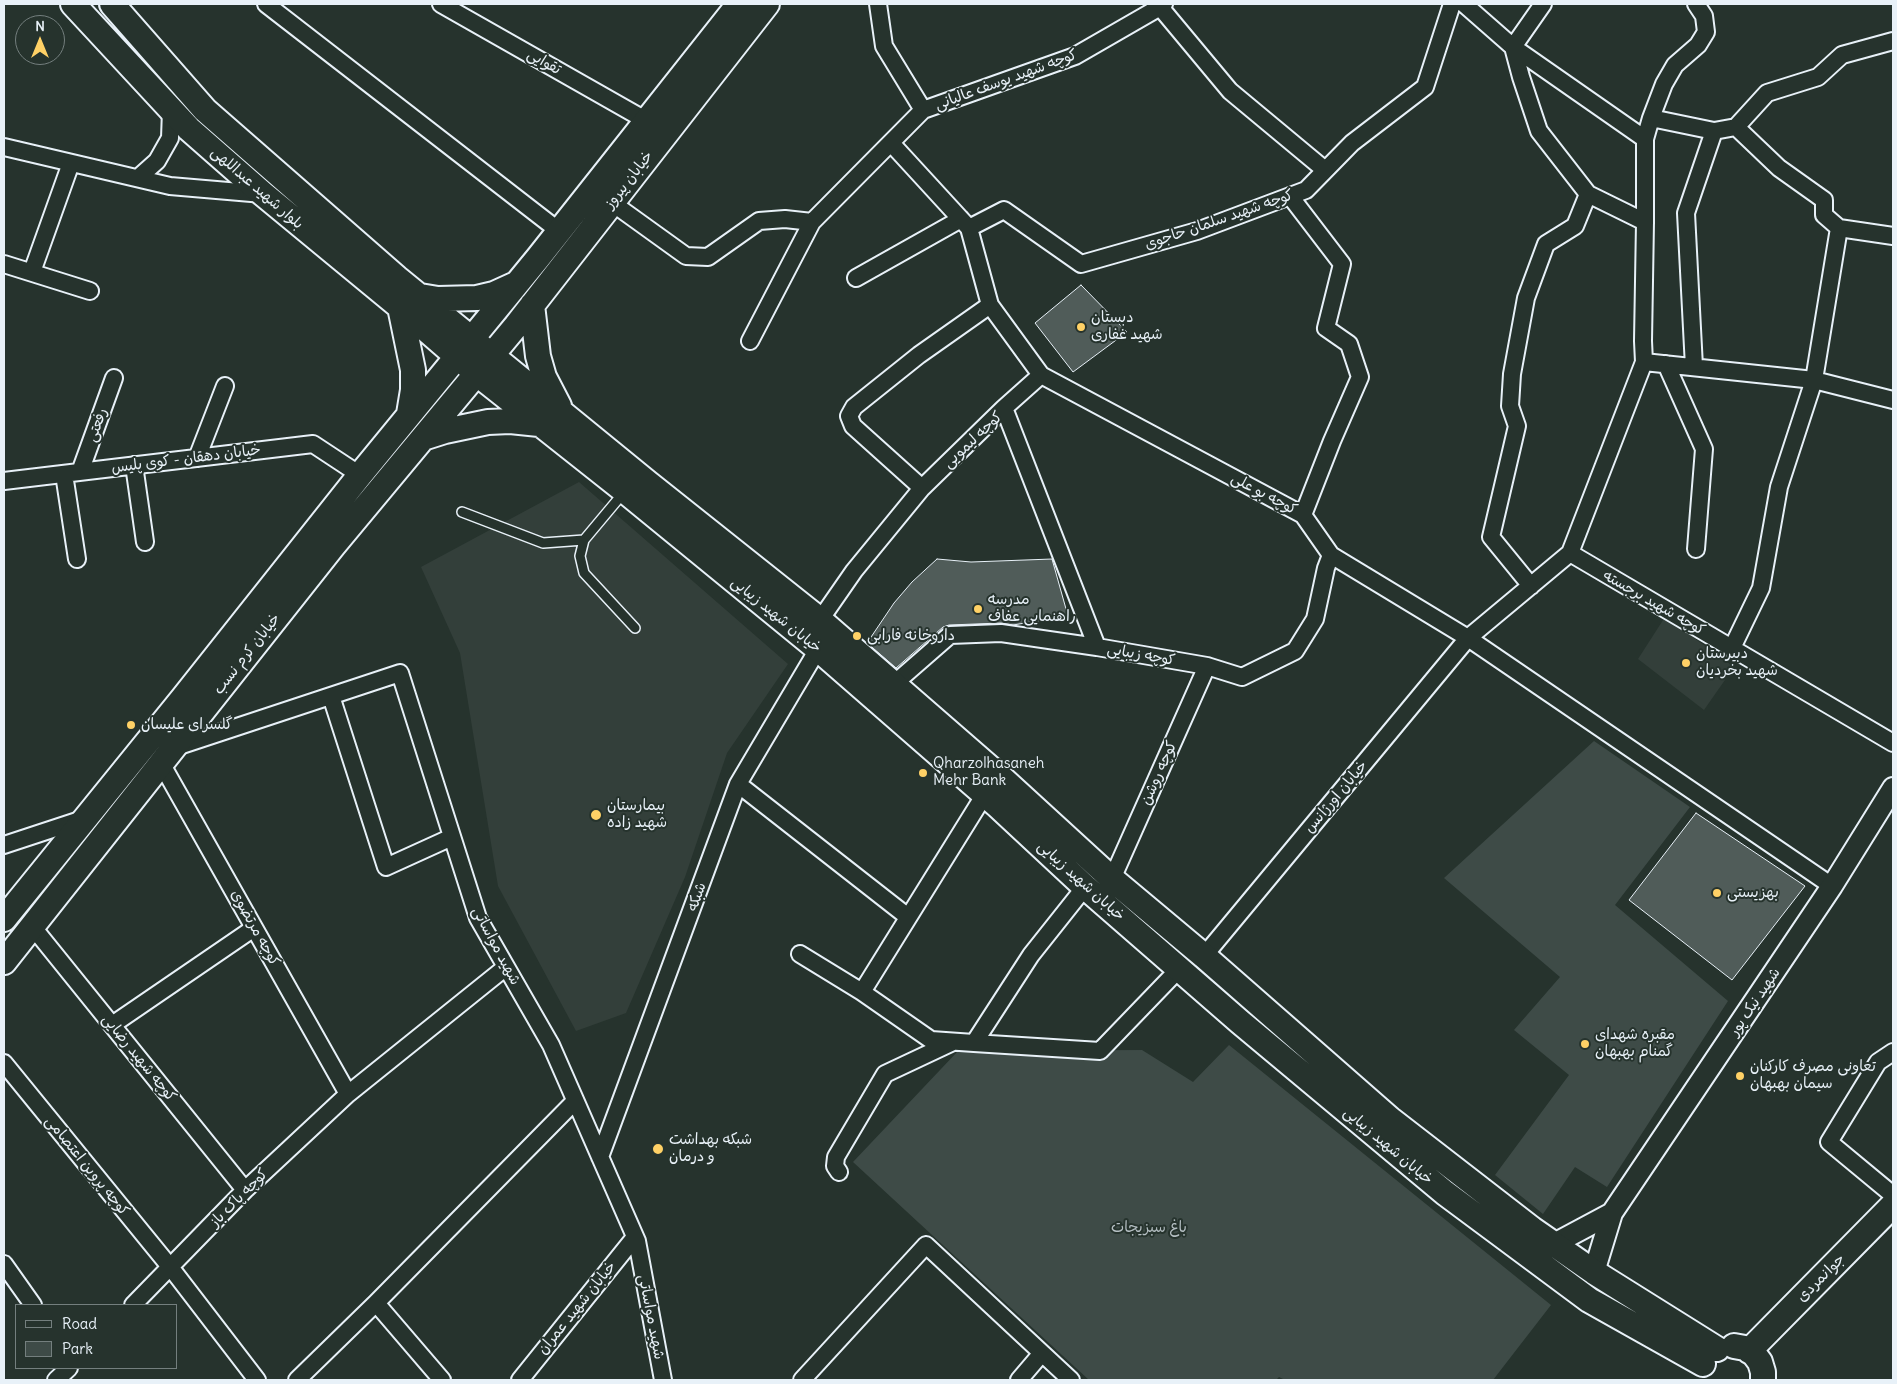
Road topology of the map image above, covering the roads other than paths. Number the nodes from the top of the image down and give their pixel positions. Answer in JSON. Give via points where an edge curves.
{"nodes":[{"id":1,"x":73,"y":4,"type":"edge"},
{"id":2,"x":112,"y":4,"type":"edge"},
{"id":3,"x":266,"y":4,"type":"edge"},
{"id":4,"x":441,"y":4,"type":"edge"},
{"id":5,"x":767,"y":4,"type":"edge"},
{"id":6,"x":878,"y":4,"type":"edge"},
{"id":7,"x":1452,"y":4,"type":"edge"},
{"id":8,"x":1464,"y":4,"type":"edge"},
{"id":9,"x":1543,"y":4,"type":"edge"},
{"id":10,"x":1696,"y":4,"type":"edge"},
{"id":11,"x":1162,"y":6,"type":"edge"},
{"id":12,"x":730,"y":7,"type":"edge"},
{"id":13,"x":1893,"y":41,"type":"edge"},
{"id":14,"x":1513,"y":47,"type":"junction"},
{"id":15,"x":171,"y":110,"type":"junction"},
{"id":16,"x":923,"y":110,"type":"junction"},
{"id":17,"x":1651,"y":118,"type":"junction"},
{"id":18,"x":647,"y":121,"type":"junction"},
{"id":19,"x":1736,"y":127,"type":"junction"},
{"id":20,"x":1714,"y":131,"type":"junction"},
{"id":21,"x":1645,"y":139,"type":"junction"},
{"id":22,"x":891,"y":143,"type":"junction"},
{"id":23,"x":4,"y":147,"type":"edge"},
{"id":24,"x":71,"y":163,"type":"junction"},
{"id":25,"x":1325,"y":170,"type":"junction"},
{"id":26,"x":138,"y":178,"type":"junction"},
{"id":27,"x":263,"y":194,"type":"junction"},
{"id":28,"x":1588,"y":194,"type":"junction"},
{"id":29,"x":1290,"y":196,"type":"junction"},
{"id":30,"x":611,"y":202,"type":"junction"},
{"id":31,"x":812,"y":222,"type":"junction"},
{"id":32,"x":1645,"y":222,"type":"junction"},
{"id":33,"x":965,"y":224,"type":"junction"},
{"id":34,"x":1840,"y":228,"type":"junction"},
{"id":35,"x":559,"y":230,"type":"junction"},
{"id":36,"x":1893,"y":236,"type":"edge"},
{"id":37,"x":4,"y":264,"type":"edge"},
{"id":38,"x":32,"y":272,"type":"junction"},
{"id":39,"x":856,"y":278,"type":"dead end"},
{"id":40,"x":518,"y":283,"type":"junction"},
{"id":41,"x":90,"y":291,"type":"dead end"},
{"id":42,"x":532,"y":304,"type":"junction"},
{"id":43,"x":990,"y":305,"type":"junction"},
{"id":44,"x":419,"y":309,"type":"junction"},
{"id":45,"x":750,"y":341,"type":"dead end"},
{"id":46,"x":464,"y":348,"type":"junction"},
{"id":47,"x":1644,"y":362,"type":"junction"},
{"id":48,"x":484,"y":364,"type":"junction"},
{"id":49,"x":1666,"y":364,"type":"junction"},
{"id":50,"x":1694,"y":367,"type":"junction"},
{"id":51,"x":1041,"y":375,"type":"junction"},
{"id":52,"x":114,"y":378,"type":"dead end"},
{"id":53,"x":1814,"y":380,"type":"junction"},
{"id":54,"x":225,"y":386,"type":"dead end"},
{"id":55,"x":1893,"y":400,"type":"edge"},
{"id":56,"x":1004,"y":408,"type":"junction"},
{"id":57,"x":409,"y":414,"type":"junction"},
{"id":58,"x":565,"y":416,"type":"junction"},
{"id":59,"x":539,"y":424,"type":"junction"},
{"id":60,"x":423,"y":438,"type":"junction"},
{"id":61,"x":197,"y":458,"type":"junction"},
{"id":62,"x":134,"y":465,"type":"junction"},
{"id":63,"x":80,"y":472,"type":"junction"},
{"id":64,"x":64,"y":474,"type":"junction"},
{"id":65,"x":360,"y":474,"type":"junction"},
{"id":66,"x":4,"y":481,"type":"edge"},
{"id":67,"x":922,"y":488,"type":"junction"},
{"id":68,"x":380,"y":489,"type":"junction"},
{"id":69,"x":625,"y":491,"type":"junction"},
{"id":70,"x":462,"y":512,"type":"dead end"},
{"id":71,"x":1303,"y":515,"type":"junction"},
{"id":72,"x":584,"y":540,"type":"junction"},
{"id":73,"x":145,"y":542,"type":"dead end"},
{"id":74,"x":1696,"y":549,"type":"dead end"},
{"id":75,"x":1570,"y":553,"type":"junction"},
{"id":76,"x":1331,"y":555,"type":"junction"},
{"id":77,"x":77,"y":559,"type":"dead end"},
{"id":78,"x":1531,"y":586,"type":"junction"},
{"id":79,"x":820,"y":620,"type":"junction"},
{"id":80,"x":635,"y":628,"type":"dead end"},
{"id":81,"x":1468,"y":638,"type":"junction"},
{"id":82,"x":1097,"y":647,"type":"junction"},
{"id":83,"x":1732,"y":648,"type":"junction"},
{"id":84,"x":818,"y":649,"type":"junction"},
{"id":85,"x":1207,"y":666,"type":"junction"},
{"id":86,"x":895,"y":684,"type":"junction"},
{"id":87,"x":331,"y":696,"type":"junction"},
{"id":88,"x":1893,"y":743,"type":"edge"},
{"id":89,"x":167,"y":756,"type":"junction"},
{"id":90,"x":738,"y":784,"type":"junction"},
{"id":91,"x":1893,"y":788,"type":"edge"},
{"id":92,"x":985,"y":794,"type":"junction"},
{"id":93,"x":86,"y":818,"type":"junction"},
{"id":94,"x":452,"y":836,"type":"junction"},
{"id":95,"x":4,"y":845,"type":"edge"},
{"id":96,"x":1112,"y":879,"type":"junction"},
{"id":97,"x":1832,"y":886,"type":"junction"},
{"id":98,"x":1085,"y":887,"type":"junction"},
{"id":99,"x":908,"y":917,"type":"junction"},
{"id":100,"x":4,"y":919,"type":"edge"},
{"id":101,"x":32,"y":926,"type":"junction"},
{"id":102,"x":254,"y":928,"type":"junction"},
{"id":103,"x":800,"y":954,"type":"dead end"},
{"id":104,"x":1204,"y":956,"type":"junction"},
{"id":105,"x":4,"y":962,"type":"edge"},
{"id":106,"x":506,"y":967,"type":"junction"},
{"id":107,"x":1180,"y":969,"type":"junction"},
{"id":108,"x":862,"y":992,"type":"junction"},
{"id":109,"x":112,"y":1025,"type":"junction"},
{"id":110,"x":1294,"y":1035,"type":"junction"},
{"id":111,"x":953,"y":1042,"type":"junction"},
{"id":112,"x":974,"y":1043,"type":"junction"},
{"id":113,"x":1893,"y":1052,"type":"edge"},
{"id":114,"x":1278,"y":1054,"type":"junction"},
{"id":115,"x":4,"y":1063,"type":"edge"},
{"id":116,"x":348,"y":1094,"type":"junction"},
{"id":117,"x":575,"y":1101,"type":"junction"},
{"id":118,"x":600,"y":1157,"type":"junction"},
{"id":119,"x":839,"y":1172,"type":"dead end"},
{"id":120,"x":246,"y":1190,"type":"junction"},
{"id":121,"x":1893,"y":1195,"type":"edge"},
{"id":122,"x":1893,"y":1206,"type":"edge"},
{"id":123,"x":1612,"y":1213,"type":"junction"},
{"id":124,"x":635,"y":1237,"type":"junction"},
{"id":125,"x":1554,"y":1244,"type":"junction"},
{"id":126,"x":4,"y":1264,"type":"edge"},
{"id":127,"x":171,"y":1268,"type":"junction"},
{"id":128,"x":1594,"y":1272,"type":"junction"},
{"id":129,"x":376,"y":1303,"type":"junction"},
{"id":130,"x":32,"y":1304,"type":"edge"},
{"id":131,"x":134,"y":1304,"type":"edge"},
{"id":132,"x":1749,"y":1351,"type":"junction"},
{"id":133,"x":1042,"y":1353,"type":"junction"},
{"id":134,"x":1707,"y":1364,"type":"edge"},
{"id":135,"x":68,"y":1369,"type":"edge"},
{"id":136,"x":56,"y":1380,"type":"edge"},
{"id":137,"x":257,"y":1380,"type":"edge"},
{"id":138,"x":297,"y":1380,"type":"edge"},
{"id":139,"x":442,"y":1380,"type":"edge"},
{"id":140,"x":520,"y":1380,"type":"edge"},
{"id":141,"x":663,"y":1380,"type":"edge"},
{"id":142,"x":802,"y":1380,"type":"edge"},
{"id":143,"x":1019,"y":1380,"type":"edge"},
{"id":144,"x":1072,"y":1380,"type":"edge"},
{"id":145,"x":1763,"y":1380,"type":"edge"}],
"edges":[{"from":1,"to":15,"type":"main road","name":"بلوار شهید عبداللهی"},
{"from":2,"to":44,"type":"main road","name":"بلوار شهید عبداللهی","via":[[205,110]]},
{"from":3,"to":35,"type":"street"},
{"from":4,"to":18,"type":"street","name":"تقوایی"},
{"from":5,"to":30,"type":"main road","name":"خیابان پیروز"},
{"from":6,"to":16,"type":"street","name":"کوچه شهید یوسف عالیانی","via":[[884,46]]},
{"from":7,"to":25,"type":"street","name":"کوچه شهید سلمان حاجوی","via":[[1425,87],[1352,143]]},
{"from":8,"to":14,"type":"street"},
{"from":9,"to":14,"type":"street"},
{"from":10,"to":17,"type":"street","via":[[1704,16],[1706,32],[1698,45],[1675,65]]},
{"from":11,"to":16,"type":"street","name":"کوچه شهید یوسف عالیانی","via":[[1075,56]]},
{"from":11,"to":25,"type":"street","via":[[1230,91]]},
{"from":12,"to":18,"type":"main road","name":"خیابان پیروز"},
{"from":13,"to":19,"type":"street","via":[[1842,55],[1818,77],[1767,93]]},
{"from":14,"to":21,"type":"street"},
{"from":14,"to":28,"type":"street","via":[[1539,131]]},
{"from":15,"to":26,"type":"street","via":[[170,138],[157,161]]},
{"from":15,"to":27,"type":"main road","name":"بلوار شهید عبداللهی"},
{"from":16,"to":22,"type":"street"},
{"from":17,"to":20,"type":"street"},
{"from":17,"to":21,"type":"street"},
{"from":18,"to":35,"type":"main road","name":"خیابان پیروز"},
{"from":19,"to":20,"type":"street"},
{"from":19,"to":34,"type":"street","via":[[1779,168],[1824,200],[1824,216]]},
{"from":20,"to":50,"type":"street","via":[[1686,213]]},
{"from":21,"to":32,"type":"street"},
{"from":22,"to":31,"type":"street"},
{"from":22,"to":33,"type":"street"},
{"from":23,"to":24,"type":"street"},
{"from":24,"to":26,"type":"street"},
{"from":24,"to":38,"type":"street"},
{"from":25,"to":29,"type":"street","name":"کوچه شهید سلمان حاجوی","via":[[1306,190]]},
{"from":26,"to":27,"type":"street","via":[[170,186]]},
{"from":27,"to":44,"type":"main road","name":"بلوار شهید عبداللهی"},
{"from":28,"to":32,"type":"street"},
{"from":28,"to":78,"type":"street","via":[[1575,226],[1546,244],[1526,298],[1512,374],[1510,406],[1517,426],[1491,537]]},
{"from":29,"to":33,"type":"street","name":"کوچه شهید سلمان حاجوی","via":[[1196,231],[1082,264],[1004,210]]},
{"from":29,"to":71,"type":"street","via":[[1342,264],[1326,328],[1349,344],[1360,377]]},
{"from":30,"to":31,"type":"street","via":[[686,256],[708,257],[759,221],[785,218]]},
{"from":30,"to":42,"type":"main road","name":"خیابان پیروز"},
{"from":31,"to":45,"type":"street"},
{"from":32,"to":47,"type":"street"},
{"from":33,"to":39,"type":"street"},
{"from":33,"to":43,"type":"street"},
{"from":34,"to":36,"type":"street"},
{"from":34,"to":53,"type":"street"},
{"from":35,"to":40,"type":"main road","name":"خیابان پیروز"},
{"from":37,"to":38,"type":"street"},
{"from":38,"to":41,"type":"street"},
{"from":40,"to":44,"type":"main road","via":[[477,298],[438,299]]},
{"from":40,"to":46,"type":"main road","name":"خیابان پیروز"},
{"from":42,"to":48,"type":"main road","name":"خیابان پیروز"},
{"from":42,"to":58,"type":"main road","via":[[538,356],[544,377]]},
{"from":43,"to":51,"type":"street"},
{"from":43,"to":67,"type":"street","via":[[912,361],[854,407],[849,416],[853,426]]},
{"from":44,"to":46,"type":"main road","name":"بلوار شهید عبداللهی"},
{"from":44,"to":57,"type":"main road"},
{"from":46,"to":48,"type":"main road","name":"بلوار شهید عبداللهی"},
{"from":46,"to":57,"type":"main road","name":"خیابان کرم نسب"},
{"from":47,"to":49,"type":"street"},
{"from":47,"to":75,"type":"street"},
{"from":48,"to":58,"type":"main road","name":"خیابان شهید زیبایی"},
{"from":48,"to":59,"type":"main road","name":"خیابان شهید زیبایی"},
{"from":48,"to":60,"type":"main road","name":"خیابان کرم نسب"},
{"from":49,"to":50,"type":"street"},
{"from":49,"to":74,"type":"street","via":[[1704,450]]},
{"from":50,"to":53,"type":"street"},
{"from":51,"to":56,"type":"street"},
{"from":51,"to":71,"type":"street","name":"کوچه بو علی"},
{"from":52,"to":63,"type":"street","name":"رفعتی"},
{"from":53,"to":55,"type":"street"},
{"from":53,"to":83,"type":"street","via":[[1779,486],[1761,588]]},
{"from":54,"to":61,"type":"street"},
{"from":56,"to":67,"type":"street","name":"کوچه لیمویی"},
{"from":56,"to":82,"type":"street","name":"کوچه لیمویی"},
{"from":57,"to":65,"type":"main road","name":"خیابان کرم نسب"},
{"from":58,"to":79,"type":"main road","name":"خیابان شهید زیبایی"},
{"from":59,"to":60,"type":"main road","via":[[488,422]]},
{"from":59,"to":69,"type":"main road","name":"خیابان شهید زیبایی"},
{"from":60,"to":68,"type":"main road","name":"خیابان کرم نسب"},
{"from":61,"to":62,"type":"street","name":"خیابان دهقان - کوی پلیس"},
{"from":61,"to":65,"type":"street","name":"خیابان دهقان - کوی پلیس","via":[[313,444]]},
{"from":62,"to":63,"type":"street","name":"خیابان دهقان - کوی پلیس"},
{"from":62,"to":73,"type":"street"},
{"from":63,"to":64,"type":"street","name":"خیابان دهقان - کوی پلیس"},
{"from":64,"to":66,"type":"street","name":"خیابان دهقان - کوی پلیس"},
{"from":64,"to":77,"type":"street"},
{"from":65,"to":68,"type":"main road"},
{"from":65,"to":93,"type":"main road","name":"خیابان کرم نسب"},
{"from":67,"to":79,"type":"street","name":"کوچه لیمویی","via":[[854,571]]},
{"from":68,"to":89,"type":"main road","name":"خیابان کرم نسب"},
{"from":69,"to":72,"type":"lane"},
{"from":69,"to":84,"type":"main road","name":"خیابان شهید زیبایی"},
{"from":70,"to":72,"type":"lane","via":[[544,543]]},
{"from":71,"to":76,"type":"street","name":"کوچه بو علی"},
{"from":72,"to":80,"type":"lane","via":[[580,556],[584,573]]},
{"from":75,"to":78,"type":"street","name":"خیابان اورژانس"},
{"from":75,"to":83,"type":"street","name":"کوچه شهید برجسته"},
{"from":76,"to":81,"type":"street","name":"کوچه بو علی"},
{"from":76,"to":85,"type":"street","name":"کوچه زیبایی","via":[[1315,620],[1296,651],[1242,677]]},
{"from":78,"to":81,"type":"street","name":"خیابان اورژانس"},
{"from":79,"to":86,"type":"main road","name":"خیابان شهید زیبایی"},
{"from":81,"to":97,"type":"street","name":"کوچه بو علی"},
{"from":81,"to":104,"type":"street","name":"خیابان اورژانس"},
{"from":82,"to":85,"type":"street","name":"کوچه زیبایی"},
{"from":82,"to":86,"type":"street","name":"کوچه زیبایی","via":[[1001,633],[950,635]]},
{"from":83,"to":88,"type":"street","name":"کوچه شهید برجسته"},
{"from":84,"to":90,"type":"street","name":"شبکه"},
{"from":84,"to":92,"type":"main road","name":"خیابان شهید زیبایی"},
{"from":85,"to":96,"type":"street","name":"کوچه روشن"},
{"from":86,"to":96,"type":"main road","name":"خیابان شهید زیبایی"},
{"from":87,"to":89,"type":"street","name":"شهید مواساتی"},
{"from":87,"to":94,"type":"street","name":"شهید مواساتی","via":[[400,673]]},
{"from":87,"to":94,"type":"street","via":[[386,867]]},
{"from":89,"to":101,"type":"main road","name":"خیابان کرم نسب"},
{"from":89,"to":102,"type":"street","name":"کوچه مرتضوی"},
{"from":90,"to":99,"type":"street"},
{"from":90,"to":118,"type":"street","name":"شبکه"},
{"from":91,"to":97,"type":"street","name":"شهید نیک پور"},
{"from":92,"to":98,"type":"main road","name":"خیابان شهید زیبایی"},
{"from":92,"to":99,"type":"street"},
{"from":93,"to":95,"type":"street"},
{"from":93,"to":100,"type":"main road","name":"خیابان کرم نسب"},
{"from":94,"to":106,"type":"street","name":"شهید مواساتی","via":[[478,918]]},
{"from":96,"to":104,"type":"main road","name":"خیابان شهید زیبایی"},
{"from":97,"to":123,"type":"street","name":"شهید نیک پور"},
{"from":98,"to":107,"type":"main road","name":"خیابان شهید زیبایی"},
{"from":98,"to":112,"type":"street","via":[[1031,955]]},
{"from":99,"to":108,"type":"street"},
{"from":101,"to":105,"type":"main road","name":"خیابان کرم نسب"},
{"from":101,"to":109,"type":"street","name":"کوچه شهید رضایی"},
{"from":102,"to":109,"type":"street"},
{"from":102,"to":116,"type":"street","name":"کوچه مرتضوی"},
{"from":103,"to":108,"type":"street"},
{"from":104,"to":110,"type":"main road","name":"خیابان شهید زیبایی"},
{"from":106,"to":116,"type":"street","name":"کوچه پاک باز"},
{"from":106,"to":117,"type":"street","name":"شهید مواساتی","via":[[551,1046]]},
{"from":107,"to":112,"type":"street","via":[[1100,1051]]},
{"from":107,"to":114,"type":"main road","name":"خیابان شهید زیبایی"},
{"from":108,"to":111,"type":"street","via":[[931,1040]]},
{"from":109,"to":120,"type":"street","name":"کوچه شهید رضایی"},
{"from":110,"to":114,"type":"main road"},
{"from":110,"to":125,"type":"main road","name":"خیابان شهید زیبایی","via":[[1390,1119]]},
{"from":111,"to":112,"type":"street"},
{"from":111,"to":119,"type":"street","via":[[885,1074],[836,1157],[835,1166]]},
{"from":113,"to":121,"type":"street","via":[[1878,1062],[1829,1142]]},
{"from":114,"to":134,"type":"main road","name":"خیابان شهید زیبایی","via":[[1445,1193],[1589,1300]]},
{"from":115,"to":127,"type":"street","name":"کوچه پروین اعتصامی"},
{"from":116,"to":120,"type":"street","name":"کوچه پاک باز"},
{"from":117,"to":118,"type":"street","name":"شهید مواساتی"},
{"from":117,"to":129,"type":"street"},
{"from":118,"to":124,"type":"street","name":"شهید مواساتی"},
{"from":120,"to":127,"type":"street","name":"کوچه پاک باز"},
{"from":122,"to":132,"type":"main road","name":"جوانمردی"},
{"from":123,"to":125,"type":"street","name":"شهید نیک پور"},
{"from":123,"to":128,"type":"street","name":"شهید نیک پور"},
{"from":124,"to":140,"type":"street","name":"خیابان شهید عمران"},
{"from":124,"to":141,"type":"street","name":"شهید مواساتی"},
{"from":125,"to":128,"type":"main road","name":"خیابان شهید زیبایی"},
{"from":126,"to":130,"type":"street"},
{"from":127,"to":131,"type":"street","name":"کوچه پاک باز"},
{"from":127,"to":137,"type":"street","name":"کوچه پروین اعتصامی"},
{"from":128,"to":134,"type":"main road","name":"خیابان شهید زیبایی"},
{"from":129,"to":138,"type":"street"},
{"from":129,"to":139,"type":"street"},
{"from":132,"to":134,"type":"main road","via":[[1734,1346]]},
{"from":132,"to":145,"type":"main road","via":[[1760,1362]]},
{"from":133,"to":142,"type":"street","via":[[926,1245]]},
{"from":133,"to":143,"type":"street"},
{"from":133,"to":144,"type":"street"},
{"from":135,"to":136,"type":"street"}]}
